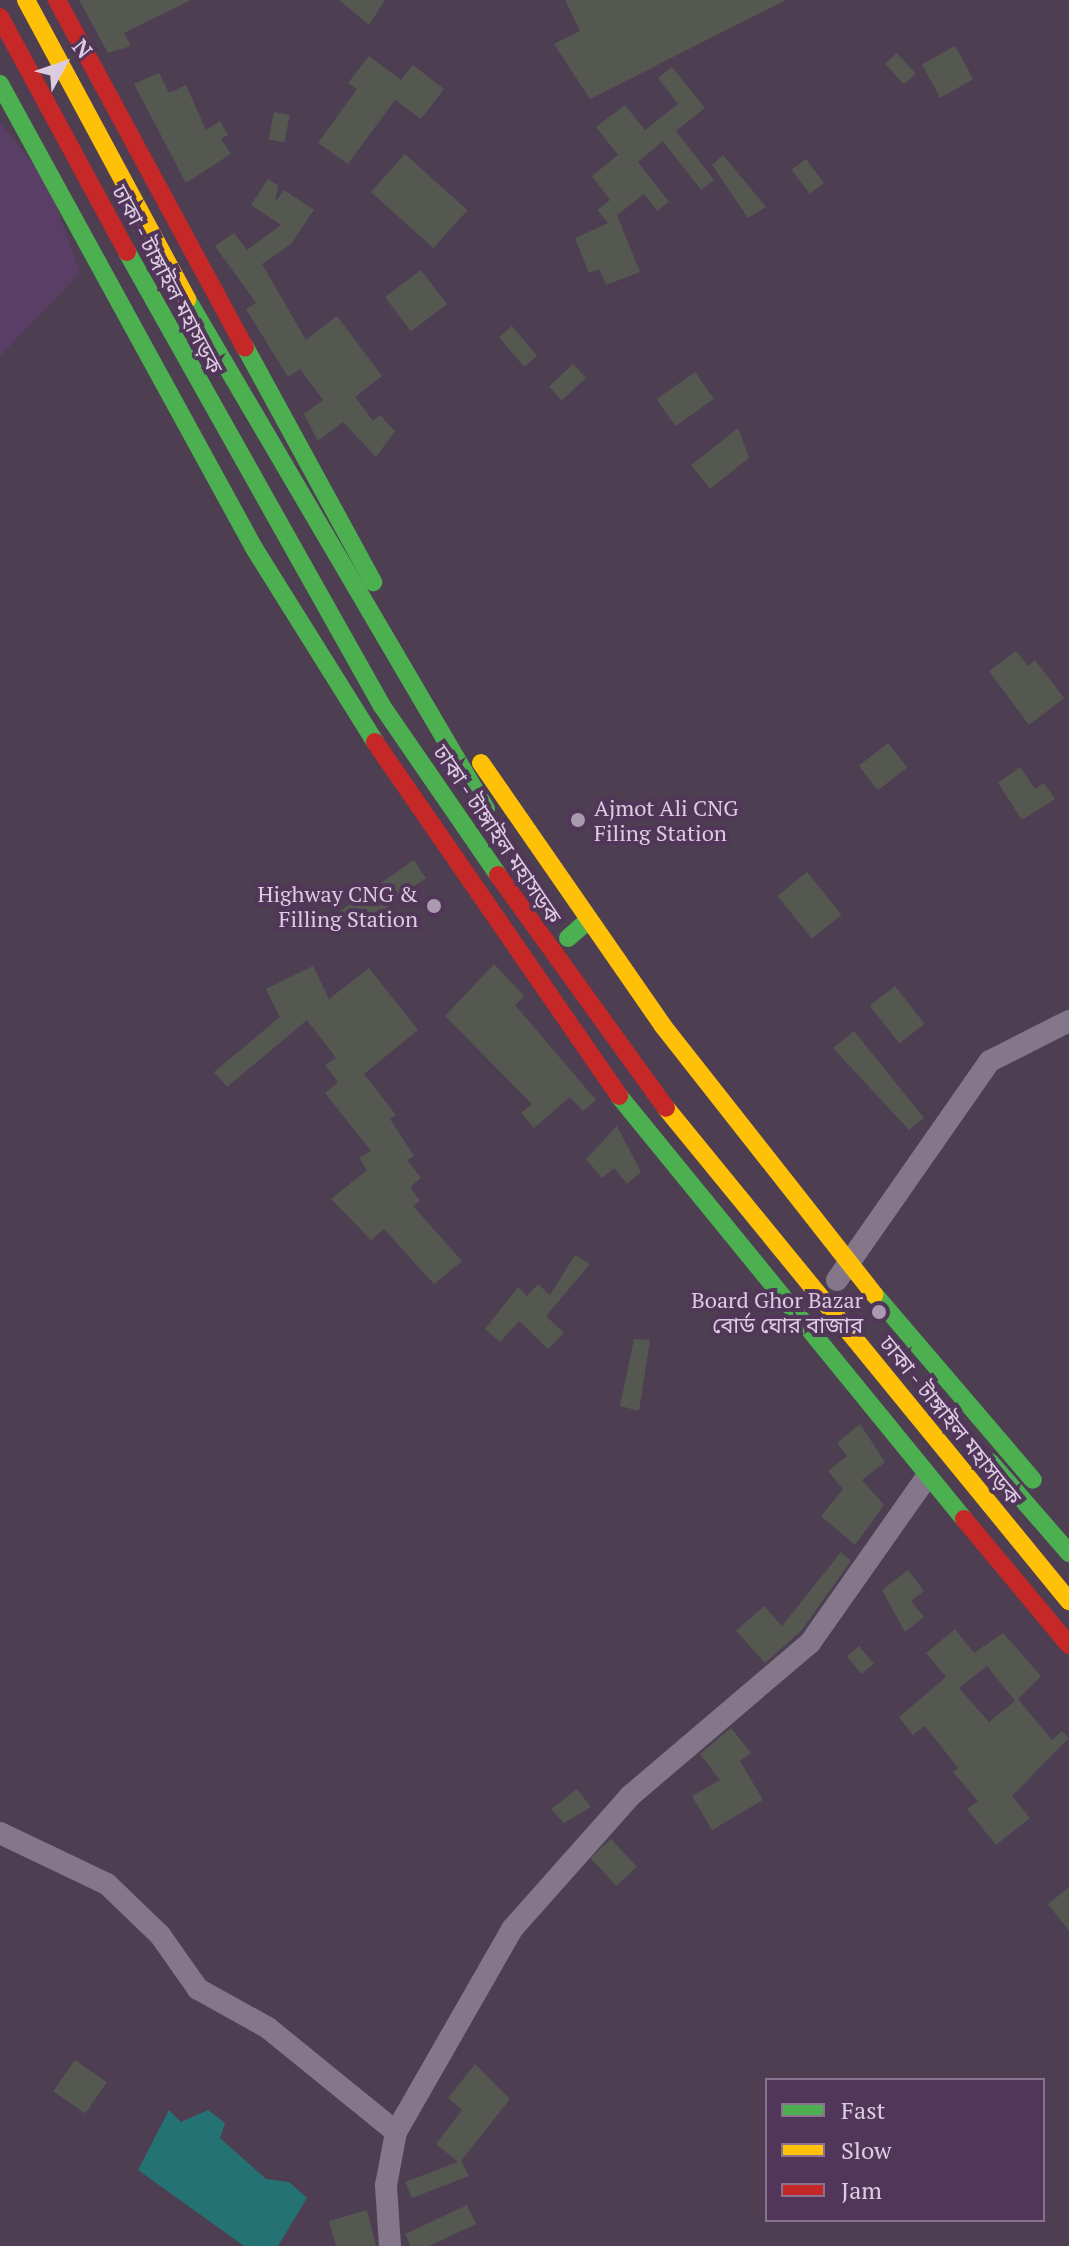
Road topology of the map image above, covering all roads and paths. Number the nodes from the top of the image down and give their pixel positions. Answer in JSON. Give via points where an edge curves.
{"nodes":[{"id":1,"x":26,"y":0,"type":"edge"},
{"id":2,"x":57,"y":0,"type":"edge"},
{"id":3,"x":0,"y":17,"type":"edge"},
{"id":4,"x":0,"y":84,"type":"edge"},
{"id":5,"x":399,"y":630,"type":"junction"},
{"id":6,"x":379,"y":641,"type":"junction"},
{"id":7,"x":382,"y":706,"type":"junction"},
{"id":8,"x":361,"y":722,"type":"junction"},
{"id":9,"x":494,"y":822,"type":"dead end"},
{"id":10,"x":543,"y":900,"type":"dead end"},
{"id":11,"x":585,"y":923,"type":"junction"},
{"id":12,"x":568,"y":938,"type":"junction"},
{"id":13,"x":606,"y":987,"type":"dead end"},
{"id":14,"x":1069,"y":1021,"type":"edge"},
{"id":15,"x":635,"y":1024,"type":"dead end"},
{"id":16,"x":603,"y":1030,"type":"junction"},
{"id":17,"x":582,"y":1047,"type":"junction"},
{"id":18,"x":843,"y":1273,"type":"junction"},
{"id":19,"x":926,"y":1478,"type":"junction"},
{"id":20,"x":1069,"y":1521,"type":"edge"},
{"id":21,"x":972,"y":1531,"type":"junction"},
{"id":22,"x":1069,"y":1553,"type":"edge"},
{"id":23,"x":1064,"y":1596,"type":"edge"},
{"id":24,"x":1069,"y":1645,"type":"edge"},
{"id":25,"x":0,"y":1833,"type":"edge"},
{"id":26,"x":396,"y":2132,"type":"junction"},
{"id":27,"x":390,"y":2246,"type":"edge"}],
"edges":[{"from":1,"to":6,"type":"main road","name":"ঢাকা - টাঙ্গাইল মহাসড়ক"},
{"from":2,"to":5,"type":"main road"},
{"from":3,"to":7,"type":"main road","name":"ঢাকা - টাঙ্গাইল মহাসড়ক","via":[[224,433]]},
{"from":4,"to":8,"type":"main road","via":[[254,548]]},
{"from":5,"to":6,"type":"main road"},
{"from":5,"to":11,"type":"main road"},
{"from":6,"to":9,"type":"main road","name":"ঢাকা - টাঙ্গাইল মহাসড়ক"},
{"from":7,"to":8,"type":"main road"},
{"from":7,"to":16,"type":"main road","name":"ঢাকা - টাঙ্গাইল মহাসড়ক"},
{"from":8,"to":17,"type":"main road"},
{"from":10,"to":12,"type":"main road","name":"ঢাকা - টাঙ্গাইল মহাসড়ক"},
{"from":11,"to":12,"type":"main road"},
{"from":11,"to":18,"type":"main road"},
{"from":12,"to":13,"type":"main road","name":"ঢাকা - টাঙ্গাইল মহাসড়ক"},
{"from":14,"to":18,"type":"street","via":[[990,1061]]},
{"from":15,"to":18,"type":"main road","name":"ঢাকা - টাঙ্গাইল মহাসড়ক"},
{"from":16,"to":17,"type":"main road"},
{"from":16,"to":23,"type":"main road","name":"ঢাকা - টাঙ্গাইল মহাসড়ক"},
{"from":17,"to":19,"type":"main road"},
{"from":18,"to":20,"type":"main road"},
{"from":18,"to":22,"type":"main road","name":"ঢাকা - টাঙ্গাইল মহাসড়ক"},
{"from":19,"to":21,"type":"main road"},
{"from":19,"to":26,"type":"street","via":[[810,1643],[630,1796],[513,1928]]},
{"from":21,"to":23,"type":"main road"},
{"from":21,"to":24,"type":"main road"},
{"from":25,"to":26,"type":"street","via":[[107,1884],[160,1935],[198,1989],[268,2028]]},
{"from":26,"to":27,"type":"street","via":[[386,2185]]}]}
